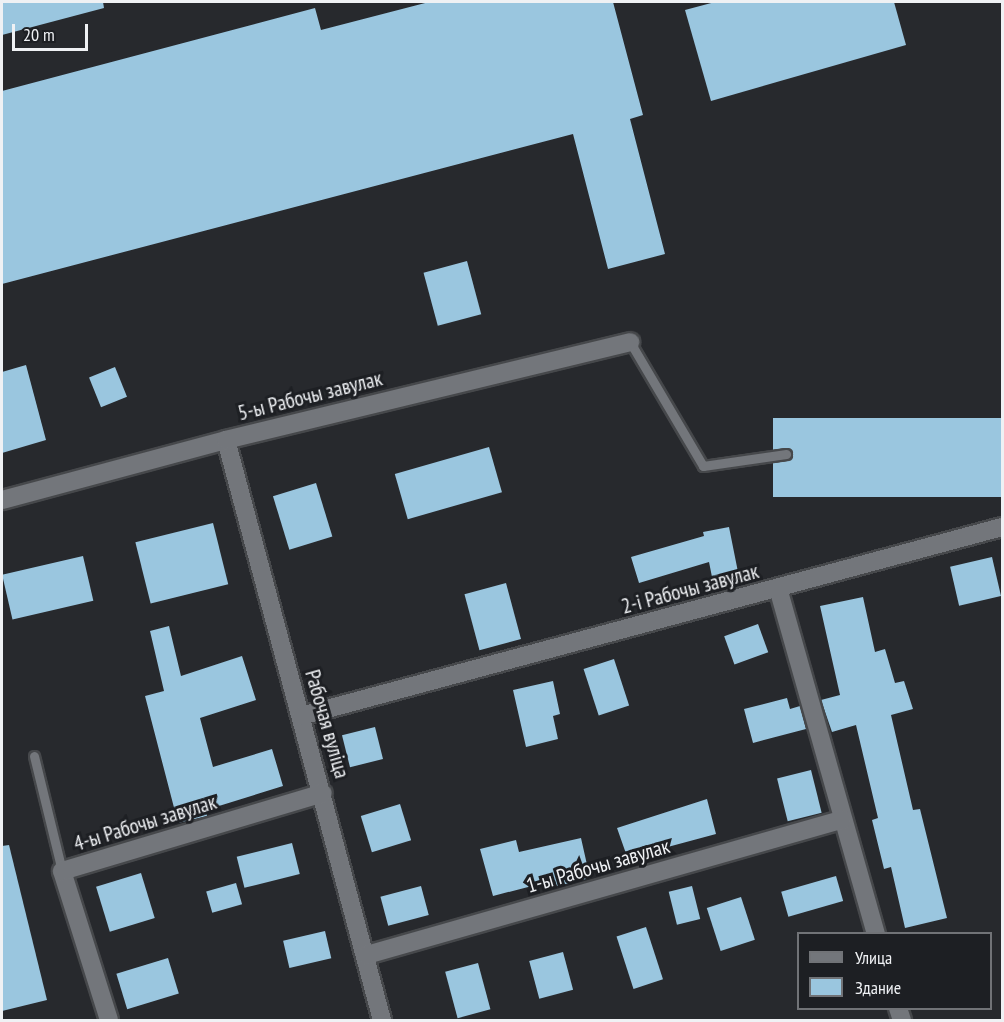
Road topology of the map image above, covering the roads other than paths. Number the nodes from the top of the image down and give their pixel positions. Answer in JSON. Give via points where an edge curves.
{"nodes":[{"id":1,"x":630,"y":342,"type":"joint"},
{"id":2,"x":226,"y":440,"type":"junction"},
{"id":3,"x":786,"y":454,"type":"dead end"},
{"id":4,"x":2,"y":500,"type":"edge"},
{"id":5,"x":1002,"y":527,"type":"edge"},
{"id":6,"x":778,"y":588,"type":"junction"},
{"id":7,"x":301,"y":716,"type":"junction"},
{"id":8,"x":34,"y":756,"type":"dead end"},
{"id":9,"x":323,"y":793,"type":"junction"},
{"id":10,"x":842,"y":820,"type":"junction"},
{"id":11,"x":62,"y":871,"type":"junction"},
{"id":12,"x":876,"y":932,"type":"edge"},
{"id":13,"x":367,"y":955,"type":"junction"},
{"id":14,"x":110,"y":1020,"type":"edge"},
{"id":15,"x":382,"y":1020,"type":"edge"}],
"edges":[{"from":1,"to":2,"type":"street","name":"5-ы Рабочы завулак"},
{"from":1,"to":3,"type":"lane","via":[[702,466]]},
{"from":2,"to":4,"type":"street","name":"5-ы Рабочы завулак"},
{"from":2,"to":7,"type":"street","name":"Рабочая вуліца"},
{"from":5,"to":6,"type":"street"},
{"from":6,"to":7,"type":"street","name":"2-і Рабочы завулак"},
{"from":6,"to":10,"type":"street","name":"2-і Рабочы завулак"},
{"from":7,"to":9,"type":"street","name":"Рабочая вуліца"},
{"from":8,"to":11,"type":"lane"},
{"from":9,"to":11,"type":"street","name":"4-ы Рабочы завулак"},
{"from":9,"to":13,"type":"street","name":"Рабочая вуліца"},
{"from":10,"to":12,"type":"street","name":"2-і Рабочы завулак"},
{"from":10,"to":13,"type":"street","name":"1-ы Рабочы завулак"},
{"from":11,"to":14,"type":"street","name":"4-ы Рабочы завулак"},
{"from":13,"to":15,"type":"street","name":"Рабочая вуліца"}]}
